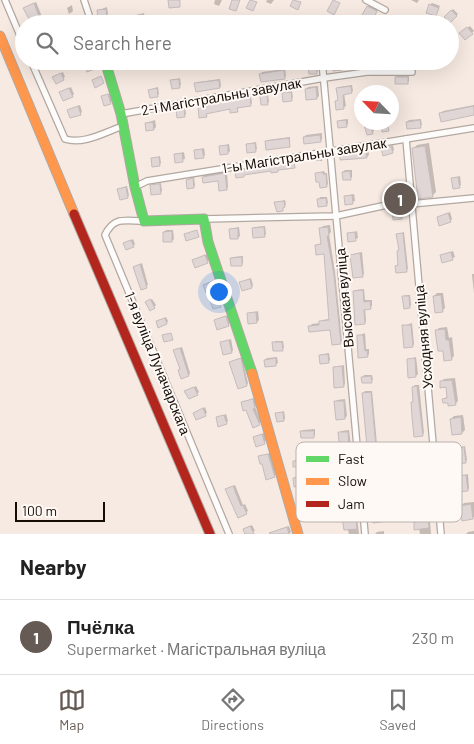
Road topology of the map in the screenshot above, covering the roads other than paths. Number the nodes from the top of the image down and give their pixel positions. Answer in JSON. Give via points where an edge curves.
{"nodes":[{"id":1,"x":5,"y":0,"type":"edge"},
{"id":2,"x":84,"y":0,"type":"edge"},
{"id":3,"x":366,"y":0,"type":"edge"},
{"id":4,"x":385,"y":10,"type":"dead end"},
{"id":5,"x":89,"y":15,"type":"edge"},
{"id":6,"x":15,"y":24,"type":"edge"},
{"id":7,"x":0,"y":36,"type":"edge"},
{"id":8,"x":35,"y":70,"type":"edge"},
{"id":9,"x":108,"y":70,"type":"edge"},
{"id":10,"x":323,"y":70,"type":"edge"},
{"id":11,"x":412,"y":72,"type":"dead end"},
{"id":12,"x":324,"y":78,"type":"junction"},
{"id":13,"x":121,"y":114,"type":"junction"},
{"id":14,"x":123,"y":126,"type":"junction"},
{"id":15,"x":474,"y":128,"type":"edge"},
{"id":16,"x":406,"y":139,"type":"junction"},
{"id":17,"x":330,"y":152,"type":"junction"},
{"id":18,"x":134,"y":187,"type":"junction"},
{"id":19,"x":474,"y":198,"type":"edge"},
{"id":20,"x":411,"y":204,"type":"junction"},
{"id":21,"x":336,"y":216,"type":"junction"},
{"id":22,"x":204,"y":219,"type":"junction"},
{"id":23,"x":144,"y":221,"type":"junction"},
{"id":24,"x":357,"y":442,"type":"edge"},
{"id":25,"x":433,"y":442,"type":"edge"},
{"id":26,"x":210,"y":534,"type":"edge"},
{"id":27,"x":229,"y":534,"type":"edge"},
{"id":28,"x":298,"y":534,"type":"edge"}],
"edges":[{"from":1,"to":6,"type":"street"},
{"from":2,"to":5,"type":"street"},
{"from":3,"to":4,"type":"street"},
{"from":7,"to":26,"type":"street"},
{"from":8,"to":14,"type":"street","via":[[65,139],[72,142],[84,140]]},
{"from":9,"to":13,"type":"street"},
{"from":10,"to":12,"type":"street","name":"Высокая вуліца"},
{"from":11,"to":12,"type":"street","name":"2-і Магістральны завулак","via":[[367,72]]},
{"from":12,"to":13,"type":"street","name":"2-і Магістральны завулак"},
{"from":12,"to":17,"type":"street","name":"Высокая вуліца"},
{"from":13,"to":14,"type":"street"},
{"from":14,"to":18,"type":"street"},
{"from":15,"to":16,"type":"street","name":"1-ы Магістральны завулак"},
{"from":16,"to":17,"type":"street","name":"1-ы Магістральны завулак"},
{"from":16,"to":20,"type":"street","name":"Усходняя вуліца"},
{"from":17,"to":18,"type":"street","name":"1-ы Магістральны завулак","via":[[147,181]]},
{"from":17,"to":21,"type":"street","name":"Высокая вуліца"},
{"from":18,"to":23,"type":"street"},
{"from":19,"to":20,"type":"street"},
{"from":20,"to":21,"type":"street","via":[[388,204]]},
{"from":20,"to":25,"type":"street","name":"Усходняя вуліца"},
{"from":21,"to":22,"type":"street"},
{"from":21,"to":24,"type":"street","name":"Высокая вуліца"},
{"from":22,"to":23,"type":"street"},
{"from":22,"to":28,"type":"street","via":[[208,242],[247,354]]},
{"from":23,"to":27,"type":"street","name":"1-я вуліца Луначарскага","via":[[115,222],[105,235]]}]}
